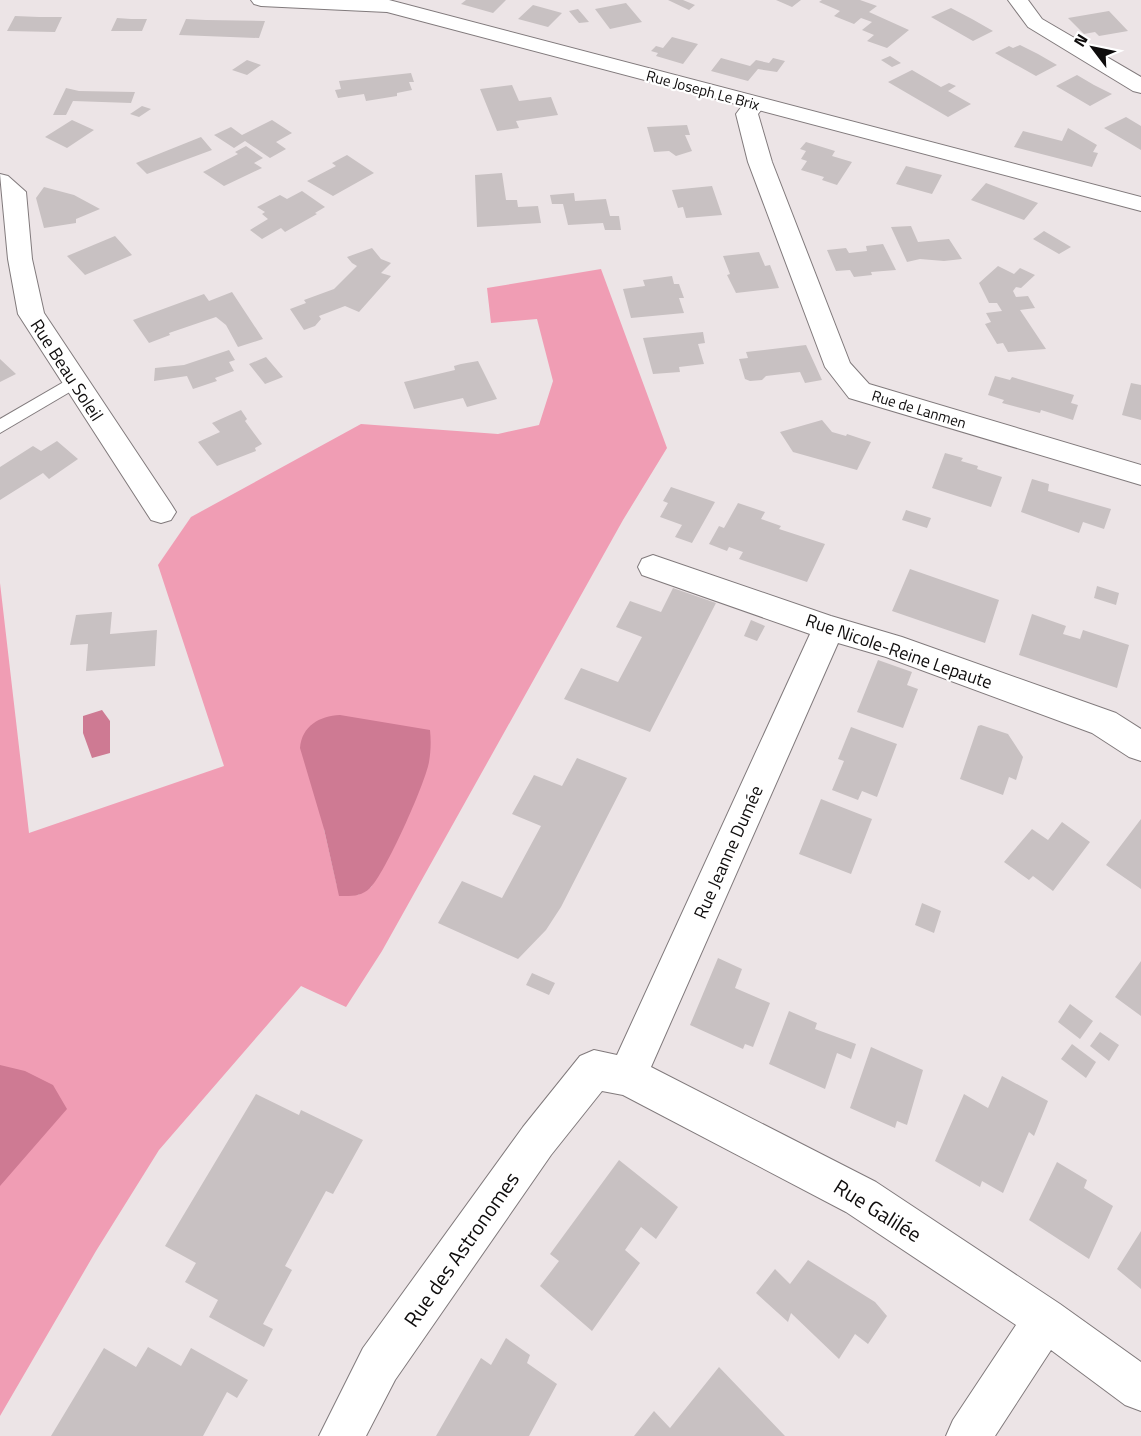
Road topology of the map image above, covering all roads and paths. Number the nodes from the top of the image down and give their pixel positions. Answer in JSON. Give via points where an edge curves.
{"nodes":[{"id":1,"x":261,"y":0,"type":"edge"},
{"id":2,"x":1018,"y":0,"type":"edge"},
{"id":3,"x":390,"y":3,"type":"edge"},
{"id":4,"x":1141,"y":86,"type":"edge"},
{"id":5,"x":755,"y":104,"type":"junction"},
{"id":6,"x":0,"y":181,"type":"edge"},
{"id":7,"x":1141,"y":204,"type":"edge"},
{"id":8,"x":74,"y":382,"type":"junction"},
{"id":9,"x":0,"y":427,"type":"edge"},
{"id":10,"x":1141,"y":475,"type":"edge"},
{"id":11,"x":161,"y":512,"type":"dead end"},
{"id":12,"x":652,"y":567,"type":"dead end"},
{"id":13,"x":829,"y":628,"type":"junction"},
{"id":14,"x":1141,"y":747,"type":"edge"},
{"id":15,"x":610,"y":1073,"type":"junction"},
{"id":16,"x":1045,"y":1319,"type":"junction"},
{"id":17,"x":1141,"y":1389,"type":"edge"},
{"id":18,"x":342,"y":1436,"type":"edge"},
{"id":19,"x":969,"y":1436,"type":"edge"}],
"edges":[{"from":1,"to":3,"type":"street","name":"Rue Joseph Le Brix"},
{"from":2,"to":4,"type":"street","via":[[1035,23]]},
{"from":3,"to":5,"type":"street","name":"Rue Joseph Le Brix"},
{"from":5,"to":7,"type":"street","name":"Rue Joseph Le Brix"},
{"from":5,"to":10,"type":"street","name":"Rue de Lanmen","via":[[747,114],[760,162],[838,367],[859,391]]},
{"from":6,"to":8,"type":"street","name":"Rue Beau Soleil","via":[[14,192],[20,259],[31,314]]},
{"from":8,"to":9,"type":"lane"},
{"from":8,"to":11,"type":"street","name":"Rue Beau Soleil"},
{"from":12,"to":13,"type":"street","name":"Rue Nicole-Reine Lepaute"},
{"from":13,"to":14,"type":"street","name":"Rue Nicole-Reine Lepaute","via":[[891,646],[1104,723]]},
{"from":13,"to":15,"type":"street","name":"Rue Jeanne Dumée"},
{"from":15,"to":16,"type":"street","name":"Rue Galilée","via":[[861,1197]]},
{"from":15,"to":18,"type":"street","name":"Rue des Astronomes","via":[[537,1141],[379,1364]]},
{"from":16,"to":17,"type":"street","name":"Rue Galilée"},
{"from":16,"to":19,"type":"street"}]}
